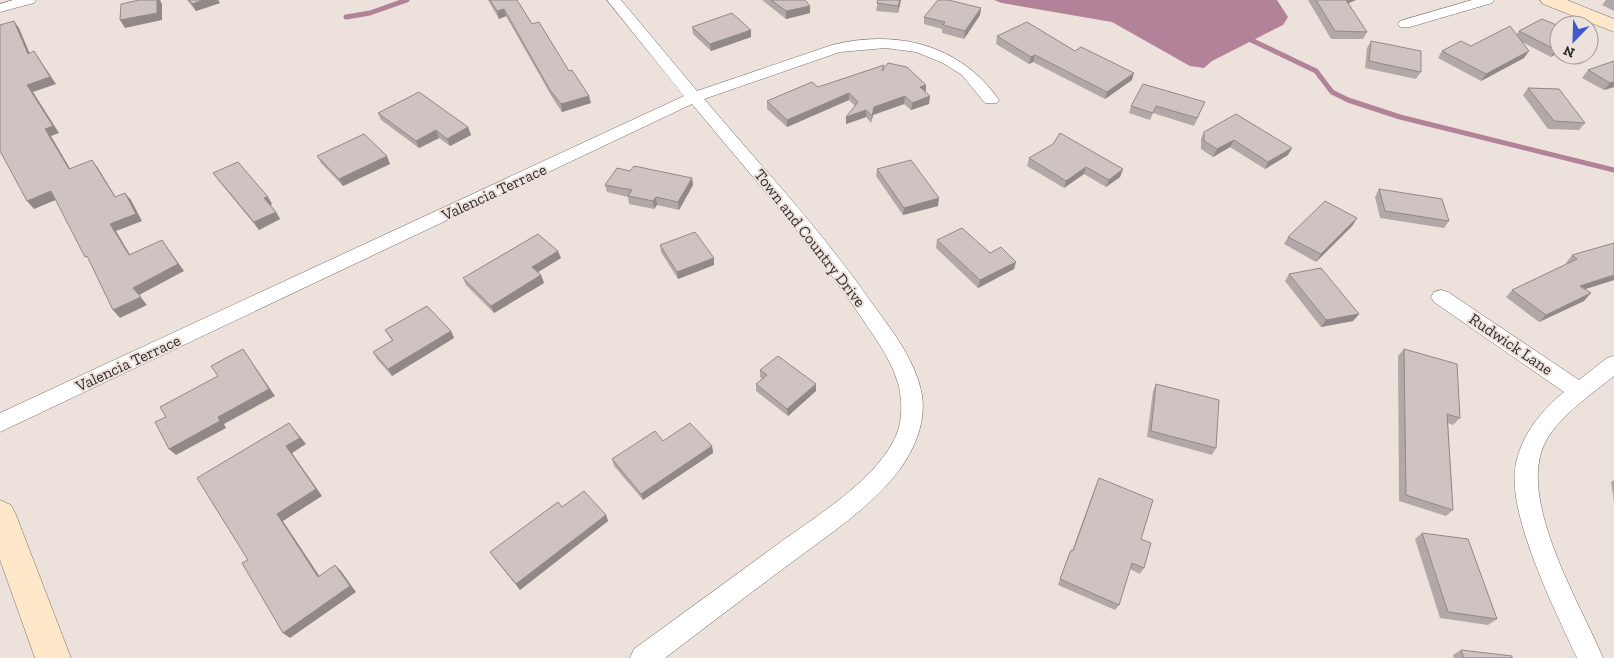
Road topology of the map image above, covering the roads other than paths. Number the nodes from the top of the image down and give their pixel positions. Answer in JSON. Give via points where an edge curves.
{"nodes":[{"id":1,"x":28,"y":0,"type":"edge"},
{"id":2,"x":614,"y":0,"type":"edge"},
{"id":3,"x":1488,"y":0,"type":"edge"},
{"id":4,"x":1529,"y":0,"type":"edge"},
{"id":5,"x":1550,"y":0,"type":"edge"},
{"id":6,"x":0,"y":8,"type":"edge"},
{"id":7,"x":1563,"y":15,"type":"edge"},
{"id":8,"x":1405,"y":24,"type":"dead end"},
{"id":9,"x":1614,"y":26,"type":"edge"},
{"id":10,"x":1599,"y":31,"type":"edge"},
{"id":11,"x":1614,"y":38,"type":"edge"},
{"id":12,"x":694,"y":97,"type":"junction"},
{"id":13,"x":991,"y":100,"type":"dead end"},
{"id":14,"x":1441,"y":297,"type":"dead end"},
{"id":15,"x":1614,"y":364,"type":"edge"},
{"id":16,"x":1581,"y":392,"type":"junction"},
{"id":17,"x":0,"y":423,"type":"edge"},
{"id":18,"x":0,"y":515,"type":"edge"},
{"id":19,"x":53,"y":658,"type":"edge"},
{"id":20,"x":643,"y":658,"type":"edge"},
{"id":21,"x":1590,"y":658,"type":"edge"}],
"edges":[{"from":1,"to":6,"type":"street"},
{"from":2,"to":12,"type":"street","name":"Town and Country Drive"},
{"from":3,"to":8,"type":"street"},
{"from":4,"to":7,"type":"main road"},
{"from":5,"to":9,"type":"main road"},
{"from":10,"to":11,"type":"main road"},
{"from":12,"to":13,"type":"street","name":"Valencia Terrace","via":[[837,48],[882,43],[913,47],[947,59],[968,73]]},
{"from":12,"to":17,"type":"street","name":"Valencia Terrace"},
{"from":12,"to":20,"type":"street","name":"Town and Country Drive","via":[[847,279],[896,354],[907,378],[912,413],[902,448],[887,469],[856,499]]},
{"from":14,"to":16,"type":"street","name":"Rudwick Lane"},
{"from":15,"to":16,"type":"street"},
{"from":16,"to":21,"type":"street","via":[[1547,422],[1532,444],[1527,465],[1527,496],[1543,551]]},
{"from":18,"to":19,"type":"main road"}]}
